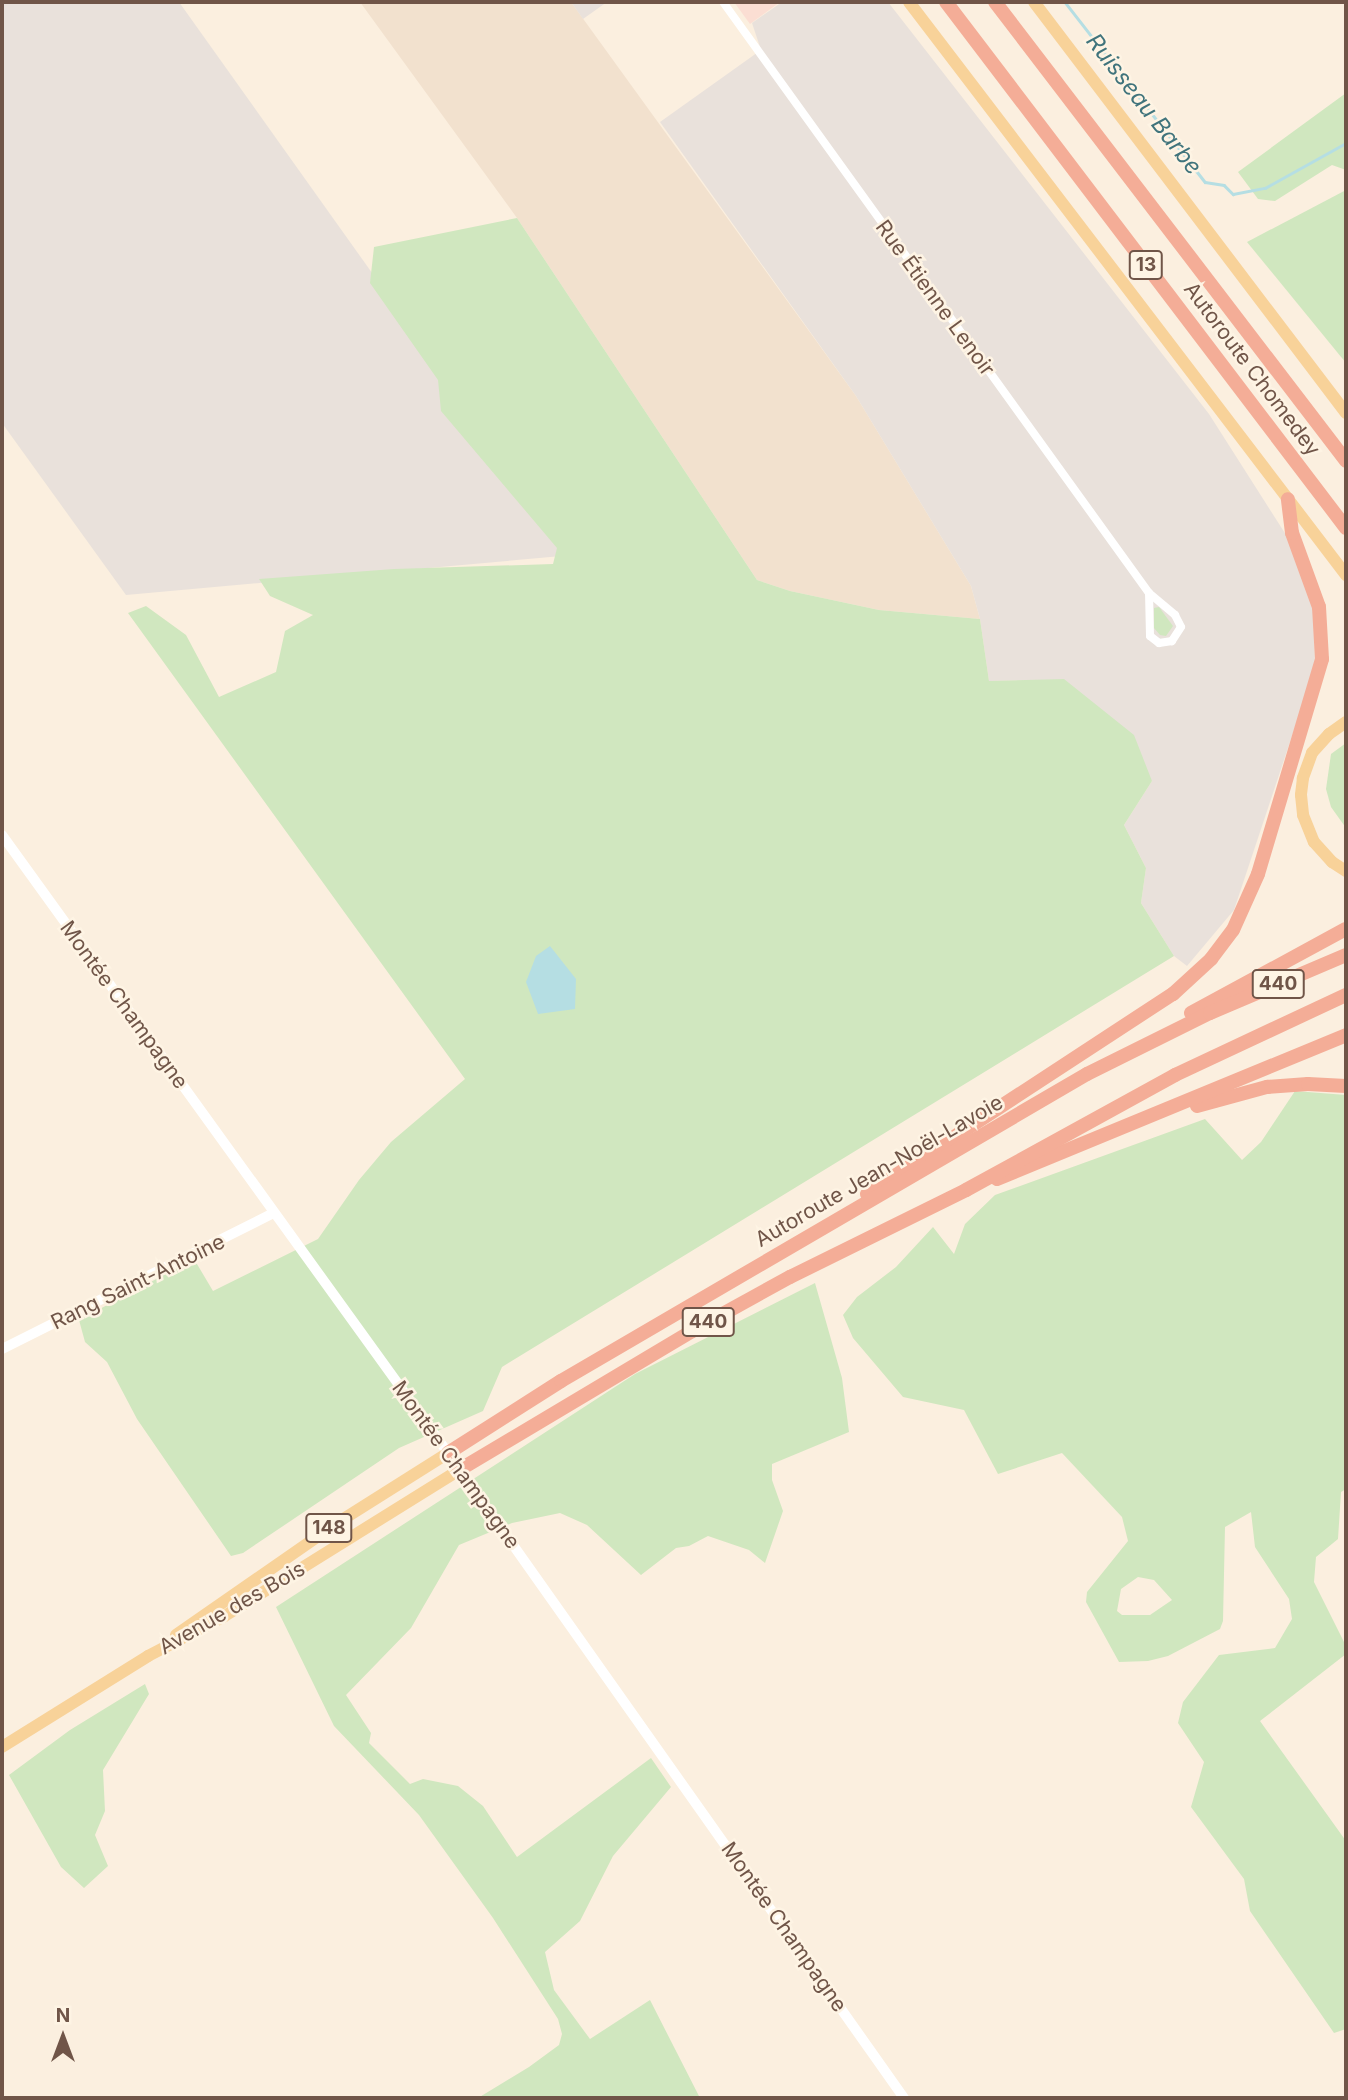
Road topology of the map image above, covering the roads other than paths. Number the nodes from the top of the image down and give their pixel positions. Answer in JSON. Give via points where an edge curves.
{"nodes":[{"id":1,"x":723,"y":2,"type":"edge"},
{"id":2,"x":909,"y":2,"type":"edge"},
{"id":3,"x":946,"y":2,"type":"edge"},
{"id":4,"x":995,"y":2,"type":"edge"},
{"id":5,"x":1034,"y":2,"type":"edge"},
{"id":6,"x":1308,"y":360,"type":"junction"},
{"id":7,"x":1346,"y":401,"type":"edge"},
{"id":8,"x":1346,"y":413,"type":"edge"},
{"id":9,"x":1346,"y":461,"type":"edge"},
{"id":10,"x":1288,"y":499,"type":"junction"},
{"id":11,"x":1346,"y":528,"type":"edge"},
{"id":12,"x":1346,"y":575,"type":"edge"},
{"id":13,"x":1149,"y":593,"type":"junction"},
{"id":14,"x":1346,"y":722,"type":"edge"},
{"id":15,"x":2,"y":835,"type":"edge"},
{"id":16,"x":1346,"y":871,"type":"edge"},
{"id":17,"x":1346,"y":929,"type":"edge"},
{"id":18,"x":1346,"y":955,"type":"edge"},
{"id":19,"x":1346,"y":995,"type":"edge"},
{"id":20,"x":1346,"y":1035,"type":"edge"},
{"id":21,"x":1111,"y":1061,"type":"junction"},
{"id":22,"x":1346,"y":1087,"type":"edge"},
{"id":23,"x":1135,"y":1124,"type":"junction"},
{"id":24,"x":966,"y":1190,"type":"junction"},
{"id":25,"x":273,"y":1213,"type":"junction"},
{"id":26,"x":781,"y":1252,"type":"junction"},
{"id":27,"x":2,"y":1349,"type":"edge"},
{"id":28,"x":448,"y":1453,"type":"junction"},
{"id":29,"x":459,"y":1469,"type":"junction"},
{"id":30,"x":148,"y":1656,"type":"junction"},
{"id":31,"x":2,"y":1747,"type":"edge"},
{"id":32,"x":904,"y":2098,"type":"edge"}],
"edges":[{"from":1,"to":13,"type":"street","name":"Rue Étienne Lenoir"},
{"from":2,"to":10,"type":"main road"},
{"from":3,"to":11,"type":"highway","name":"Autoroute Chomedey","number":"13"},
{"from":4,"to":9,"type":"highway","name":"Autoroute Chomedey","number":"13"},
{"from":5,"to":6,"type":"main road"},
{"from":6,"to":7,"type":"main road"},
{"from":6,"to":8,"type":"main road"},
{"from":10,"to":12,"type":"main road"},
{"from":10,"to":26,"type":"highway","via":[[1292,534],[1319,607],[1322,659],[1258,874],[1226,940],[1195,976],[1167,998]]},
{"from":13,"to":13,"type":"street","name":"Rue Étienne Lenoir","via":[[1150,636],[1159,643],[1172,641],[1180,632],[1180,623]]},
{"from":14,"to":16,"type":"main road","via":[[1312,753],[1301,795],[1314,842]]},
{"from":15,"to":25,"type":"street","name":"Montée Champagne"},
{"from":17,"to":21,"type":"highway","via":[[1205,1004]]},
{"from":18,"to":21,"type":"highway","name":"Autoroute Jean-Noël-Lavoie","number":"440"},
{"from":19,"to":24,"type":"highway","number":"440","via":[[1157,1084]]},
{"from":20,"to":23,"type":"highway"},
{"from":21,"to":26,"type":"highway","name":"Autoroute Jean-Noël-Lavoie","number":"440"},
{"from":22,"to":23,"type":"highway","via":[[1308,1083],[1260,1088]]},
{"from":23,"to":24,"type":"highway"},
{"from":24,"to":29,"type":"highway","number":"440","via":[[714,1319]]},
{"from":25,"to":27,"type":"street","name":"Rang Saint-Antoine"},
{"from":25,"to":28,"type":"street","name":"Montée Champagne"},
{"from":26,"to":28,"type":"highway","name":"Autoroute Jean-Noël-Lavoie","number":"440"},
{"from":28,"to":29,"type":"street","name":"Montée Champagne"},
{"from":28,"to":30,"type":"main road","name":"Avenue des Bois","number":"148","via":[[236,1591]]},
{"from":29,"to":30,"type":"main road","name":"Avenue des Bois","number":"148","via":[[223,1617]]},
{"from":29,"to":32,"type":"street","name":"Montée Champagne"},
{"from":30,"to":31,"type":"main road","name":"Avenue des Bois","number":"148"}]}
